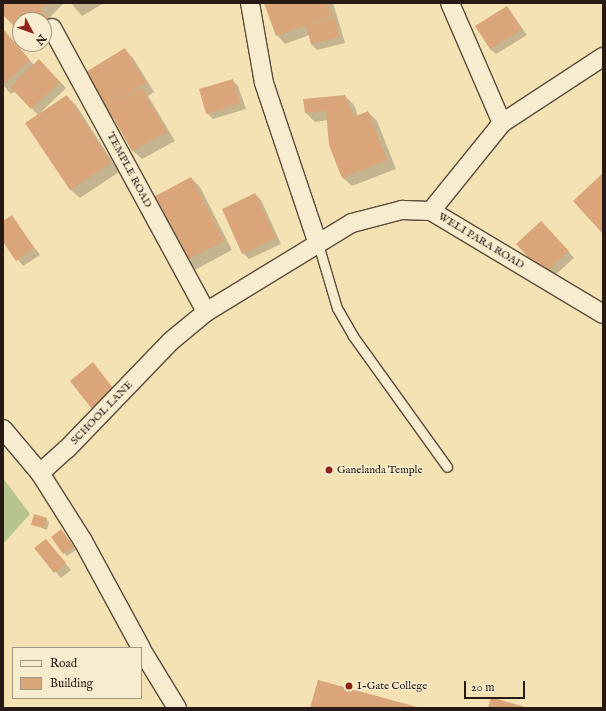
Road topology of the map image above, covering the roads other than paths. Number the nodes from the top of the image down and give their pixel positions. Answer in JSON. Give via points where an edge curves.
{"nodes":[{"id":1,"x":250,"y":3,"type":"edge"},
{"id":2,"x":450,"y":3,"type":"edge"},
{"id":3,"x":52,"y":28,"type":"dead end"},
{"id":4,"x":603,"y":57,"type":"edge"},
{"id":5,"x":502,"y":123,"type":"junction"},
{"id":6,"x":431,"y":211,"type":"junction"},
{"id":7,"x":318,"y":244,"type":"junction"},
{"id":8,"x":206,"y":312,"type":"junction"},
{"id":9,"x":603,"y":314,"type":"edge"},
{"id":10,"x":3,"y":429,"type":"edge"},
{"id":11,"x":447,"y":467,"type":"dead end"},
{"id":12,"x":40,"y":473,"type":"junction"},
{"id":13,"x":140,"y":647,"type":"edge"},
{"id":14,"x":142,"y":650,"type":"edge"},
{"id":15,"x":177,"y":708,"type":"edge"}],
"edges":[{"from":1,"to":7,"type":"street","via":[[264,82]]},
{"from":2,"to":5,"type":"street"},
{"from":3,"to":8,"type":"street","name":"TEMPLE ROAD"},
{"from":4,"to":5,"type":"street"},
{"from":5,"to":6,"type":"street"},
{"from":6,"to":7,"type":"street","name":"WELI PARA ROAD","via":[[402,210],[352,223]]},
{"from":6,"to":9,"type":"street","name":"WELI PARA ROAD"},
{"from":7,"to":8,"type":"street","name":"WELI PARA ROAD"},
{"from":7,"to":11,"type":"lane","via":[[337,308],[350,331]]},
{"from":8,"to":12,"type":"street","name":"SCHOOL LANE","via":[[171,342],[68,449]]},
{"from":10,"to":12,"type":"street"},
{"from":12,"to":13,"type":"street","via":[[83,541]]},
{"from":14,"to":15,"type":"street"}]}
